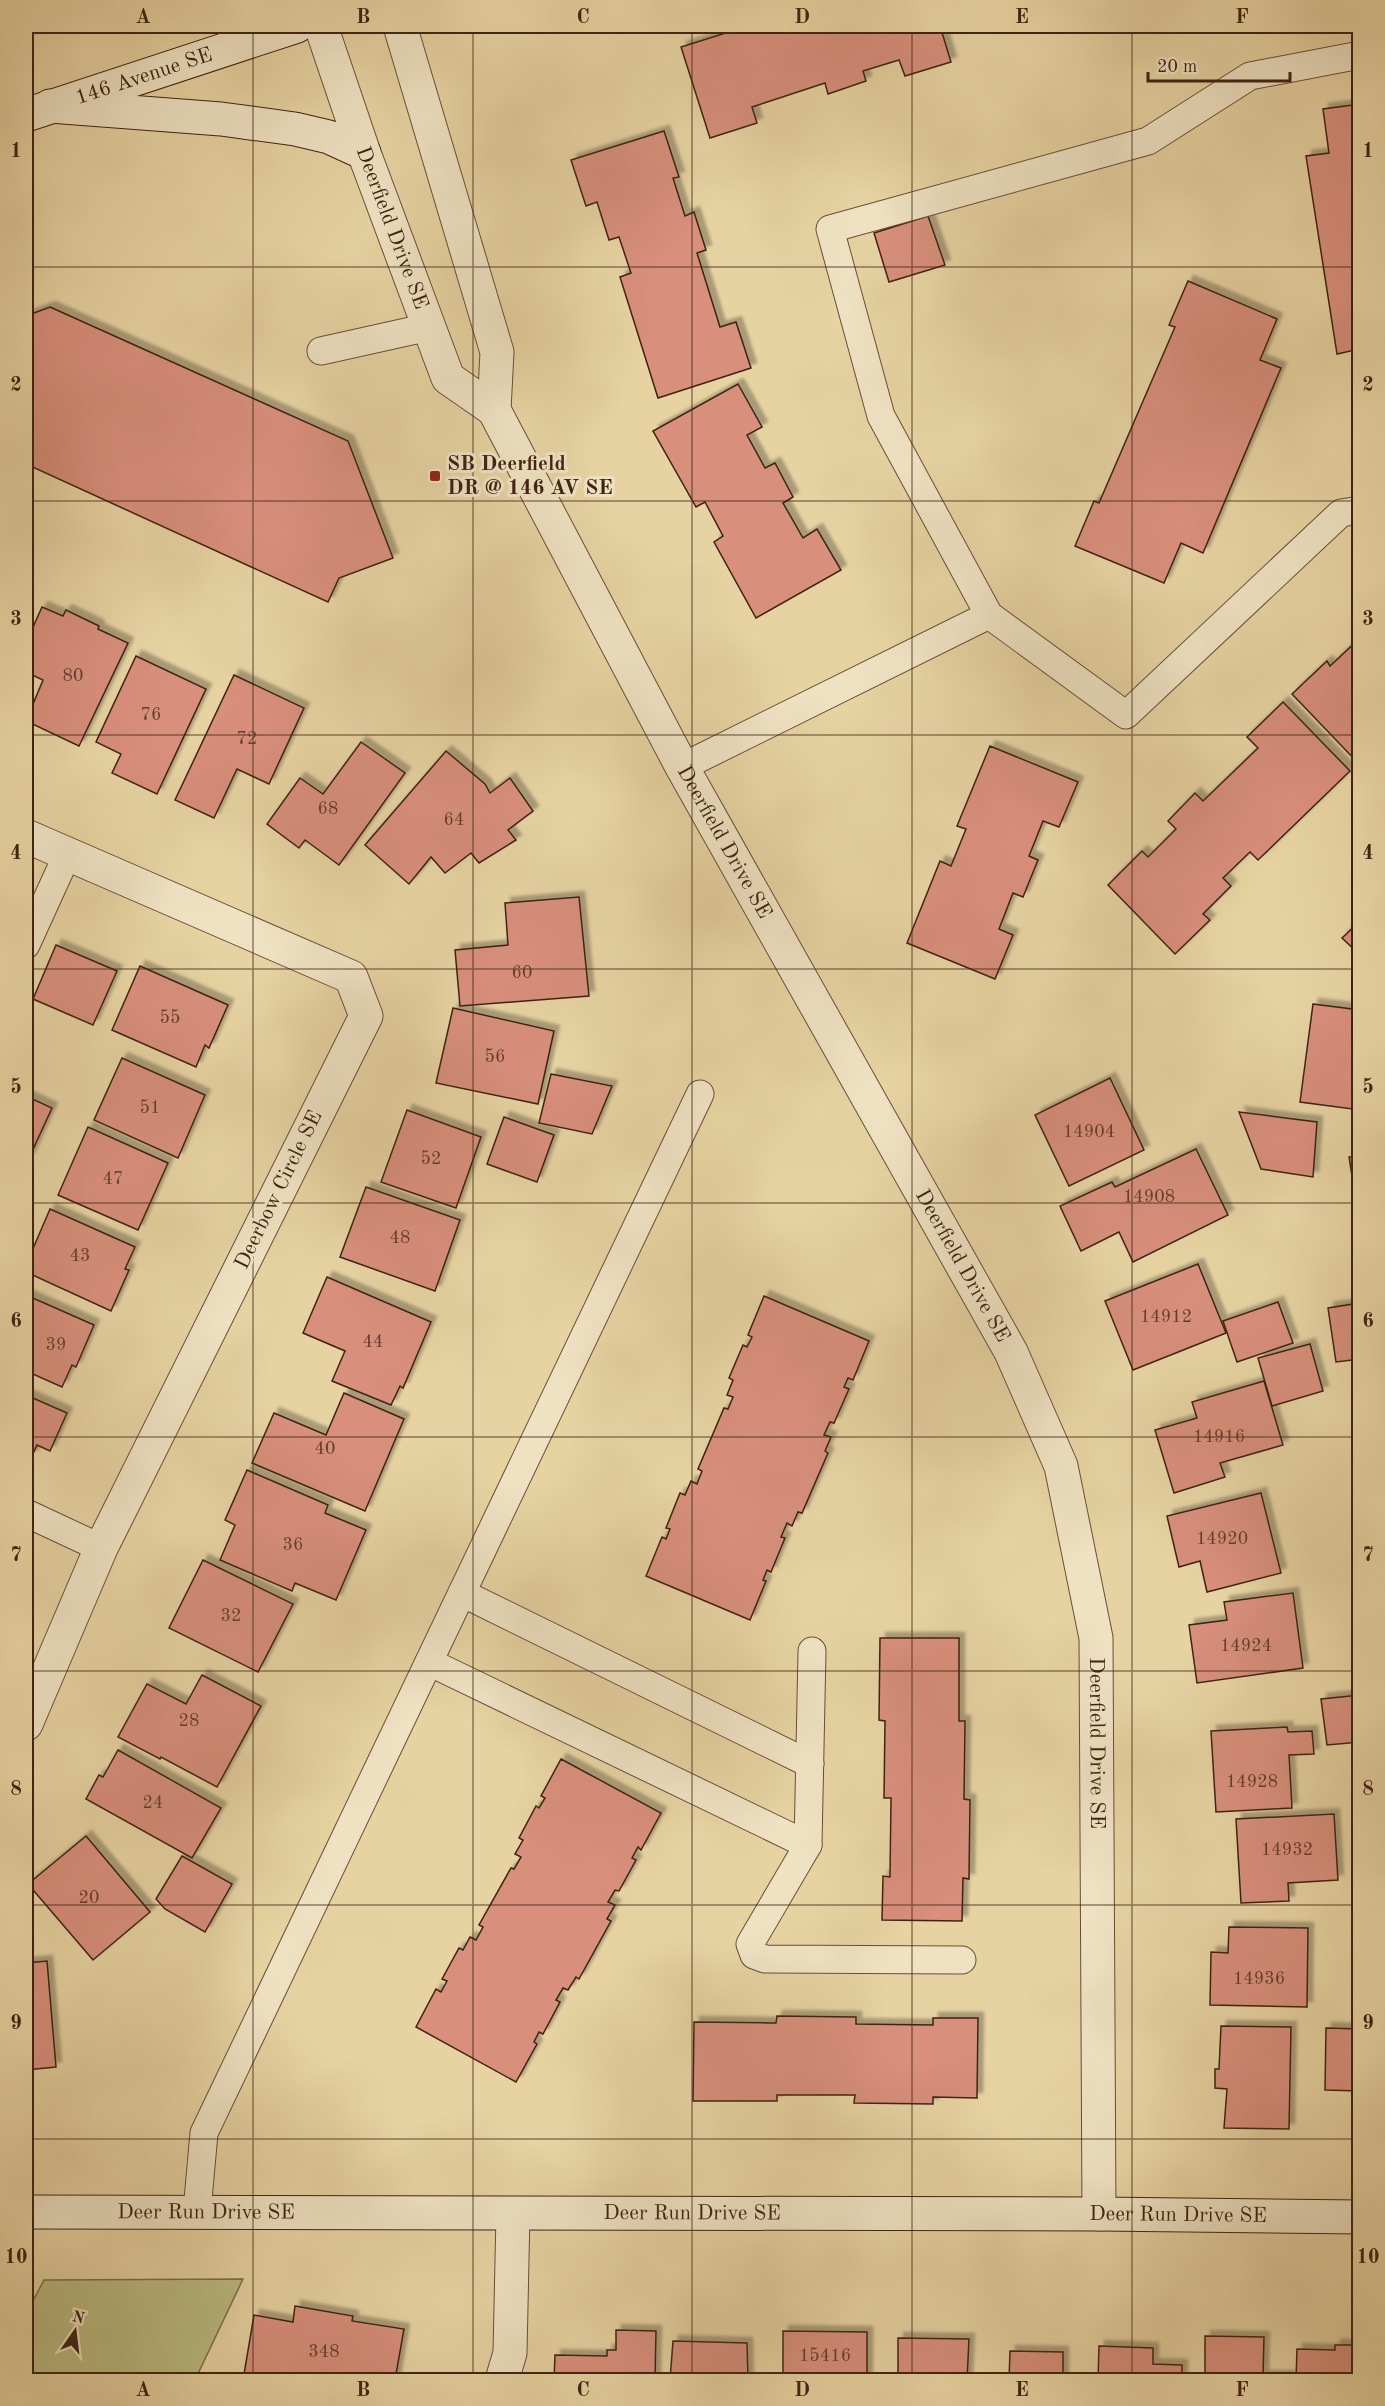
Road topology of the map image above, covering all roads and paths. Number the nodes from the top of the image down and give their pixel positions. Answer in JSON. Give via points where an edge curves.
{"nodes":[{"id":1,"x":297,"y":26,"type":"edge"},
{"id":2,"x":321,"y":26,"type":"edge"},
{"id":3,"x":400,"y":26,"type":"edge"},
{"id":4,"x":1359,"y":55,"type":"edge"},
{"id":5,"x":38,"y":110,"type":"edge"},
{"id":6,"x":364,"y":153,"type":"junction"},
{"id":7,"x":429,"y":327,"type":"junction"},
{"id":8,"x":321,"y":351,"type":"dead end"},
{"id":9,"x":494,"y":410,"type":"junction"},
{"id":10,"x":1359,"y":510,"type":"edge"},
{"id":11,"x":989,"y":615,"type":"junction"},
{"id":12,"x":682,"y":767,"type":"junction"},
{"id":13,"x":26,"y":836,"type":"edge"},
{"id":14,"x":67,"y":855,"type":"junction"},
{"id":15,"x":26,"y":945,"type":"edge"},
{"id":16,"x":699,"y":1094,"type":"dead end"},
{"id":17,"x":26,"y":1513,"type":"edge"},
{"id":18,"x":101,"y":1548,"type":"junction"},
{"id":19,"x":462,"y":1593,"type":"junction"},
{"id":20,"x":812,"y":1651,"type":"dead end"},
{"id":21,"x":429,"y":1662,"type":"junction"},
{"id":22,"x":26,"y":1724,"type":"edge"},
{"id":23,"x":810,"y":1764,"type":"junction"},
{"id":24,"x":808,"y":1845,"type":"junction"},
{"id":25,"x":962,"y":1960,"type":"dead end"},
{"id":26,"x":197,"y":2211,"type":"junction"},
{"id":27,"x":26,"y":2212,"type":"edge"},
{"id":28,"x":513,"y":2214,"type":"junction"},
{"id":29,"x":1099,"y":2214,"type":"junction"},
{"id":30,"x":1359,"y":2217,"type":"edge"},
{"id":31,"x":502,"y":2380,"type":"edge"}],
"edges":[{"from":1,"to":5,"type":"street","name":"146 Avenue SE"},
{"from":2,"to":6,"type":"street","name":"Deerfield Drive SE"},
{"from":3,"to":9,"type":"street","via":[[497,352]]},
{"from":4,"to":11,"type":"lane","via":[[1250,76],[1148,141],[830,229],[881,416]]},
{"from":5,"to":6,"type":"street","via":[[221,119],[329,137]]},
{"from":6,"to":7,"type":"street","name":"Deerfield Drive SE"},
{"from":7,"to":8,"type":"lane"},
{"from":7,"to":9,"type":"street","name":"Deerfield Drive SE","via":[[448,378]]},
{"from":9,"to":12,"type":"street","name":"Deerfield Drive SE"},
{"from":10,"to":11,"type":"lane","via":[[1341,513],[1126,715]]},
{"from":11,"to":12,"type":"lane"},
{"from":12,"to":29,"type":"street","name":"Deerfield Drive SE","via":[[1011,1352],[1061,1466],[1096,1638]]},
{"from":13,"to":14,"type":"street","name":"Deerbow Circle SE"},
{"from":14,"to":15,"type":"lane"},
{"from":14,"to":18,"type":"street","name":"Deerbow Circle SE","via":[[351,977],[366,1016]]},
{"from":16,"to":19,"type":"lane"},
{"from":17,"to":18,"type":"lane"},
{"from":18,"to":22,"type":"street","name":"Deerbow Circle SE"},
{"from":19,"to":21,"type":"lane"},
{"from":19,"to":23,"type":"lane"},
{"from":20,"to":23,"type":"lane"},
{"from":21,"to":24,"type":"lane"},
{"from":21,"to":26,"type":"lane","via":[[204,2133]]},
{"from":23,"to":24,"type":"lane"},
{"from":24,"to":25,"type":"lane","via":[[750,1944],[754,1955],[765,1959]]},
{"from":26,"to":27,"type":"street","name":"Deer Run Drive SE"},
{"from":26,"to":28,"type":"street","name":"Deer Run Drive SE"},
{"from":28,"to":29,"type":"street","name":"Deer Run Drive SE"},
{"from":28,"to":31,"type":"street","via":[[510,2353]]},
{"from":29,"to":30,"type":"street","name":"Deer Run Drive SE"}]}
